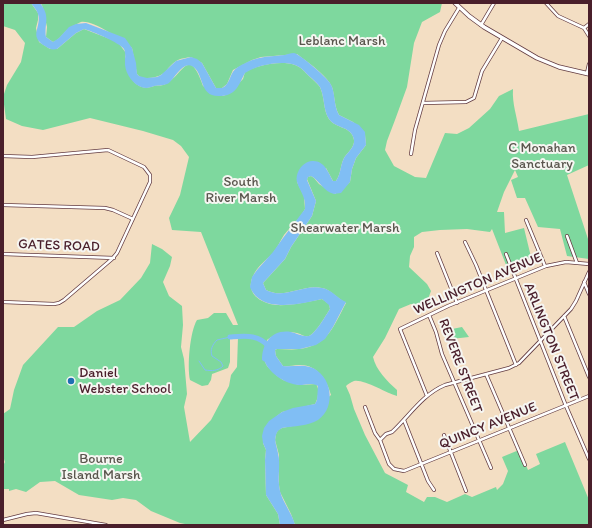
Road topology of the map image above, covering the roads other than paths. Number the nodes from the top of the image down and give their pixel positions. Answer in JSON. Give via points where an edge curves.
{"nodes":[{"id":1,"x":455,"y":3,"type":"edge"},
{"id":2,"x":494,"y":3,"type":"edge"},
{"id":3,"x":546,"y":3,"type":"edge"},
{"id":4,"x":459,"y":8,"type":"junction"},
{"id":5,"x":589,"y":24,"type":"edge"},
{"id":6,"x":481,"y":25,"type":"junction"},
{"id":7,"x":584,"y":28,"type":"junction"},
{"id":8,"x":589,"y":36,"type":"edge"},
{"id":9,"x":502,"y":38,"type":"junction"},
{"id":10,"x":589,"y":64,"type":"edge"},
{"id":11,"x":588,"y":73,"type":"edge"},
{"id":12,"x":423,"y":103,"type":"junction"},
{"id":13,"x":411,"y":154,"type":"dead end"},
{"id":14,"x":3,"y":156,"type":"edge"},
{"id":15,"x":3,"y":205,"type":"edge"},
{"id":16,"x":133,"y":219,"type":"junction"},
{"id":17,"x":526,"y":220,"type":"dead end"},
{"id":18,"x":567,"y":236,"type":"dead end"},
{"id":19,"x":465,"y":242,"type":"dead end"},
{"id":20,"x":437,"y":253,"type":"dead end"},
{"id":21,"x":3,"y":254,"type":"edge"},
{"id":22,"x":506,"y":254,"type":"dead end"},
{"id":23,"x":114,"y":258,"type":"junction"},
{"id":24,"x":577,"y":263,"type":"junction"},
{"id":25,"x":589,"y":264,"type":"edge"},
{"id":26,"x":545,"y":266,"type":"junction"},
{"id":27,"x":589,"y":272,"type":"edge"},
{"id":28,"x":515,"y":279,"type":"junction"},
{"id":29,"x":584,"y":282,"type":"junction"},
{"id":30,"x":486,"y":290,"type":"junction"},
{"id":31,"x":589,"y":294,"type":"edge"},
{"id":32,"x":3,"y":302,"type":"edge"},
{"id":33,"x":457,"y":303,"type":"junction"},
{"id":34,"x":429,"y":315,"type":"junction"},
{"id":35,"x":564,"y":316,"type":"junction"},
{"id":36,"x":541,"y":341,"type":"junction"},
{"id":37,"x":516,"y":365,"type":"junction"},
{"id":38,"x":486,"y":374,"type":"junction"},
{"id":39,"x":589,"y":377,"type":"edge"},
{"id":40,"x":454,"y":382,"type":"junction"},
{"id":41,"x":427,"y":396,"type":"junction"},
{"id":42,"x":589,"y":396,"type":"edge"},
{"id":43,"x":566,"y":406,"type":"junction"},
{"id":44,"x":365,"y":407,"type":"dead end"},
{"id":45,"x":404,"y":420,"type":"junction"},
{"id":46,"x":510,"y":429,"type":"junction"},
{"id":47,"x":444,"y":436,"type":"dead end"},
{"id":48,"x":380,"y":440,"type":"junction"},
{"id":49,"x":479,"y":441,"type":"junction"},
{"id":50,"x":451,"y":452,"type":"junction"},
{"id":51,"x":589,"y":459,"type":"edge"},
{"id":52,"x":422,"y":464,"type":"junction"},
{"id":53,"x":525,"y":465,"type":"dead end"},
{"id":54,"x":491,"y":468,"type":"dead end"},
{"id":55,"x":434,"y":490,"type":"dead end"},
{"id":56,"x":466,"y":491,"type":"dead end"},
{"id":57,"x":3,"y":520,"type":"edge"},
{"id":58,"x":106,"y":525,"type":"edge"}],
"edges":[{"from":1,"to":4,"type":"street"},
{"from":2,"to":6,"type":"street"},
{"from":3,"to":7,"type":"street","via":[[558,16]]},
{"from":4,"to":6,"type":"street"},
{"from":4,"to":12,"type":"street","via":[[439,45]]},
{"from":5,"to":7,"type":"street"},
{"from":6,"to":9,"type":"street"},
{"from":7,"to":8,"type":"street"},
{"from":9,"to":11,"type":"street","via":[[543,61]]},
{"from":9,"to":12,"type":"street","via":[[482,71],[472,100]]},
{"from":10,"to":11,"type":"street"},
{"from":12,"to":13,"type":"street"},
{"from":14,"to":16,"type":"street","via":[[32,157],[106,150],[138,164],[149,172],[151,180]]},
{"from":15,"to":16,"type":"street","via":[[105,208]]},
{"from":16,"to":23,"type":"street"},
{"from":17,"to":26,"type":"street"},
{"from":18,"to":24,"type":"street"},
{"from":19,"to":30,"type":"street"},
{"from":20,"to":33,"type":"street"},
{"from":21,"to":23,"type":"street","name":"GATES ROAD"},
{"from":22,"to":28,"type":"street","name":"ARLINGTON STREET"},
{"from":23,"to":32,"type":"street","via":[[59,303]]},
{"from":24,"to":25,"type":"street","name":"WELLINGTON AVENUE"},
{"from":24,"to":26,"type":"street","name":"WELLINGTON AVENUE","via":[[566,262]]},
{"from":26,"to":28,"type":"street","name":"WELLINGTON AVENUE"},
{"from":27,"to":29,"type":"street"},
{"from":28,"to":30,"type":"street","name":"WELLINGTON AVENUE"},
{"from":28,"to":36,"type":"street","name":"ARLINGTON STREET"},
{"from":29,"to":31,"type":"street"},
{"from":29,"to":35,"type":"street","via":[[576,301]]},
{"from":30,"to":33,"type":"street","name":"WELLINGTON AVENUE"},
{"from":30,"to":37,"type":"street"},
{"from":33,"to":34,"type":"street","name":"WELLINGTON AVENUE"},
{"from":34,"to":40,"type":"street","name":"REVERE STREET"},
{"from":34,"to":41,"type":"street","name":"WELLINGTON AVENUE","via":[[400,329]]},
{"from":35,"to":36,"type":"street"},
{"from":35,"to":39,"type":"street"},
{"from":36,"to":37,"type":"street"},
{"from":36,"to":43,"type":"street","name":"ARLINGTON STREET"},
{"from":37,"to":38,"type":"street"},
{"from":38,"to":40,"type":"street"},
{"from":38,"to":46,"type":"street"},
{"from":40,"to":41,"type":"street","via":[[441,386]]},
{"from":40,"to":49,"type":"street","name":"REVERE STREET"},
{"from":41,"to":45,"type":"street"},
{"from":42,"to":43,"type":"street","name":"QUINCY AVENUE"},
{"from":43,"to":46,"type":"street","name":"QUINCY AVENUE"},
{"from":43,"to":51,"type":"street","name":"ARLINGTON STREET"},
{"from":44,"to":48,"type":"street"},
{"from":45,"to":48,"type":"street"},
{"from":45,"to":52,"type":"street"},
{"from":46,"to":49,"type":"street","name":"QUINCY AVENUE"},
{"from":46,"to":53,"type":"street"},
{"from":47,"to":50,"type":"street"},
{"from":48,"to":52,"type":"street","name":"QUINCY AVENUE","via":[[387,462],[394,469],[404,471]]},
{"from":49,"to":50,"type":"street","name":"QUINCY AVENUE"},
{"from":49,"to":54,"type":"street","name":"REVERE STREET"},
{"from":50,"to":52,"type":"street","name":"QUINCY AVENUE"},
{"from":50,"to":56,"type":"street"},
{"from":52,"to":55,"type":"street"},
{"from":57,"to":58,"type":"street","via":[[36,513]]}]}
